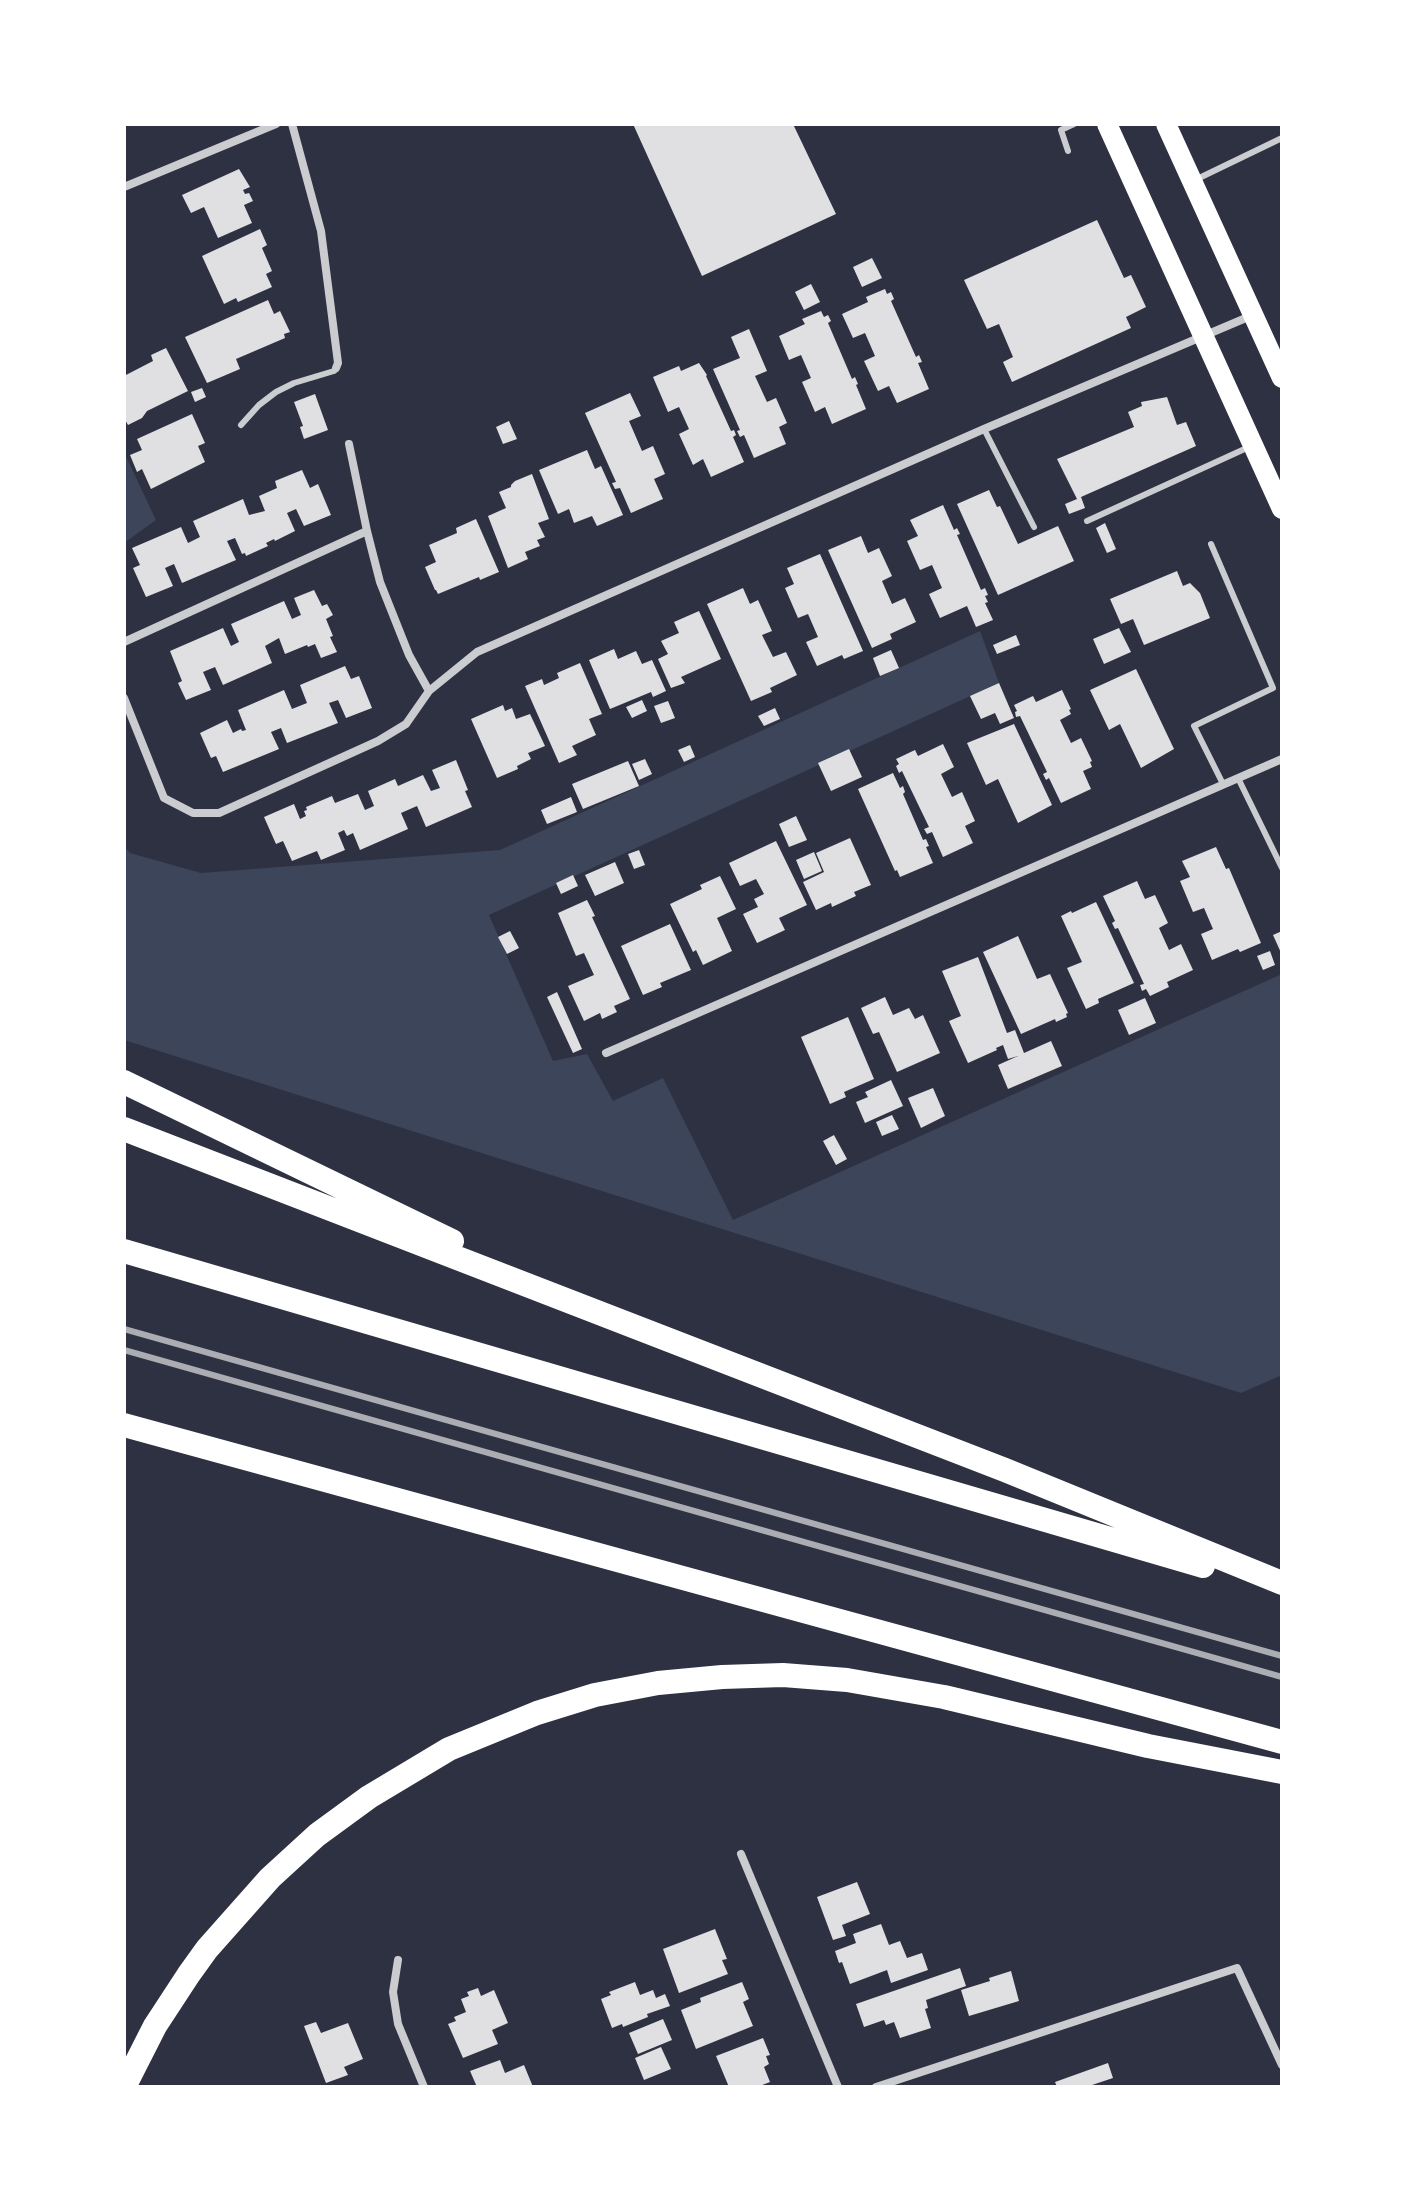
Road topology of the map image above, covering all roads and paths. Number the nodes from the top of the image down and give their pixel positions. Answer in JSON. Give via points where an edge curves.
{"nodes":[{"id":1,"x":276,"y":124,"type":"edge"},
{"id":2,"x":292,"y":124,"type":"edge"},
{"id":3,"x":1074,"y":124,"type":"edge"},
{"id":4,"x":1107,"y":124,"type":"edge"},
{"id":5,"x":1166,"y":124,"type":"edge"},
{"id":6,"x":1282,"y":138,"type":"edge"},
{"id":7,"x":1068,"y":151,"type":"dead end"},
{"id":8,"x":1192,"y":182,"type":"junction"},
{"id":9,"x":124,"y":187,"type":"edge"},
{"id":10,"x":1253,"y":315,"type":"junction"},
{"id":11,"x":1205,"y":335,"type":"junction"},
{"id":12,"x":336,"y":368,"type":"joint"},
{"id":13,"x":1282,"y":378,"type":"edge"},
{"id":14,"x":241,"y":425,"type":"dead end"},
{"id":15,"x":984,"y":429,"type":"junction"},
{"id":16,"x":349,"y":444,"type":"dead end"},
{"id":17,"x":1252,"y":446,"type":"junction"},
{"id":18,"x":1282,"y":509,"type":"edge"},
{"id":19,"x":1087,"y":521,"type":"dead end"},
{"id":20,"x":1034,"y":527,"type":"dead end"},
{"id":21,"x":367,"y":531,"type":"junction"},
{"id":22,"x":1211,"y":544,"type":"dead end"},
{"id":23,"x":124,"y":642,"type":"edge"},
{"id":24,"x":429,"y":691,"type":"junction"},
{"id":25,"x":124,"y":698,"type":"edge"},
{"id":26,"x":1282,"y":759,"type":"edge"},
{"id":27,"x":1238,"y":778,"type":"junction"},
{"id":28,"x":1223,"y":784,"type":"junction"},
{"id":29,"x":1282,"y":868,"type":"edge"},
{"id":30,"x":606,"y":1053,"type":"dead end"},
{"id":31,"x":124,"y":1082,"type":"edge"},
{"id":32,"x":124,"y":1129,"type":"edge"},
{"id":33,"x":124,"y":1251,"type":"edge"},
{"id":34,"x":668,"y":1341,"type":"junction"},
{"id":35,"x":124,"y":1425,"type":"edge"},
{"id":36,"x":124,"y":1439,"type":"edge"},
{"id":37,"x":300,"y":1472,"type":"junction"},
{"id":38,"x":1282,"y":1586,"type":"edge"},
{"id":39,"x":1282,"y":1742,"type":"edge"},
{"id":40,"x":1282,"y":1772,"type":"edge"},
{"id":41,"x":741,"y":1854,"type":"dead end"},
{"id":42,"x":398,"y":1960,"type":"dead end"},
{"id":43,"x":1282,"y":2065,"type":"edge"},
{"id":44,"x":124,"y":2087,"type":"edge"},
{"id":45,"x":424,"y":2087,"type":"edge"},
{"id":46,"x":838,"y":2087,"type":"edge"},
{"id":47,"x":876,"y":2087,"type":"edge"}],
"edges":[{"from":1,"to":9,"type":"street"},
{"from":2,"to":12,"type":"street","via":[[321,231]]},
{"from":3,"to":7,"type":"lane","via":[[1061,130]]},
{"from":4,"to":11,"type":"main road"},
{"from":5,"to":8,"type":"main road"},
{"from":6,"to":8,"type":"lane"},
{"from":8,"to":10,"type":"main road"},
{"from":10,"to":11,"type":"street"},
{"from":10,"to":13,"type":"main road"},
{"from":11,"to":15,"type":"street"},
{"from":11,"to":17,"type":"main road"},
{"from":12,"to":14,"type":"lane","via":[[276,392]]},
{"from":15,"to":20,"type":"lane"},
{"from":15,"to":24,"type":"street","via":[[477,652]]},
{"from":16,"to":21,"type":"street"},
{"from":17,"to":18,"type":"main road"},
{"from":17,"to":19,"type":"lane"},
{"from":21,"to":23,"type":"street"},
{"from":21,"to":24,"type":"street","via":[[380,582]]},
{"from":22,"to":28,"type":"lane","via":[[1273,688],[1194,726]]},
{"from":24,"to":25,"type":"street","via":[[406,724],[378,741],[219,813],[193,813],[164,798]]},
{"from":26,"to":27,"type":"street"},
{"from":27,"to":28,"type":"street"},
{"from":27,"to":29,"type":"lane"},
{"from":28,"to":30,"type":"street"},
{"from":31,"to":34,"type":"highway"},
{"from":32,"to":34,"type":"highway"},
{"from":33,"to":38,"type":"highway"},
{"from":34,"to":38,"type":"highway","via":[[1005,1470]]},
{"from":35,"to":37,"type":"highway"},
{"from":36,"to":37,"type":"highway"},
{"from":37,"to":39,"type":"highway"},
{"from":40,"to":44,"type":"highway","via":[[847,1680],[722,1677],[595,1695],[449,1749],[394,1780],[317,1835],[207,1949],[155,2026]]},
{"from":41,"to":46,"type":"street"},
{"from":42,"to":45,"type":"street","via":[[393,1992],[398,2024]]},
{"from":43,"to":47,"type":"street","via":[[1237,1968]]}]}
